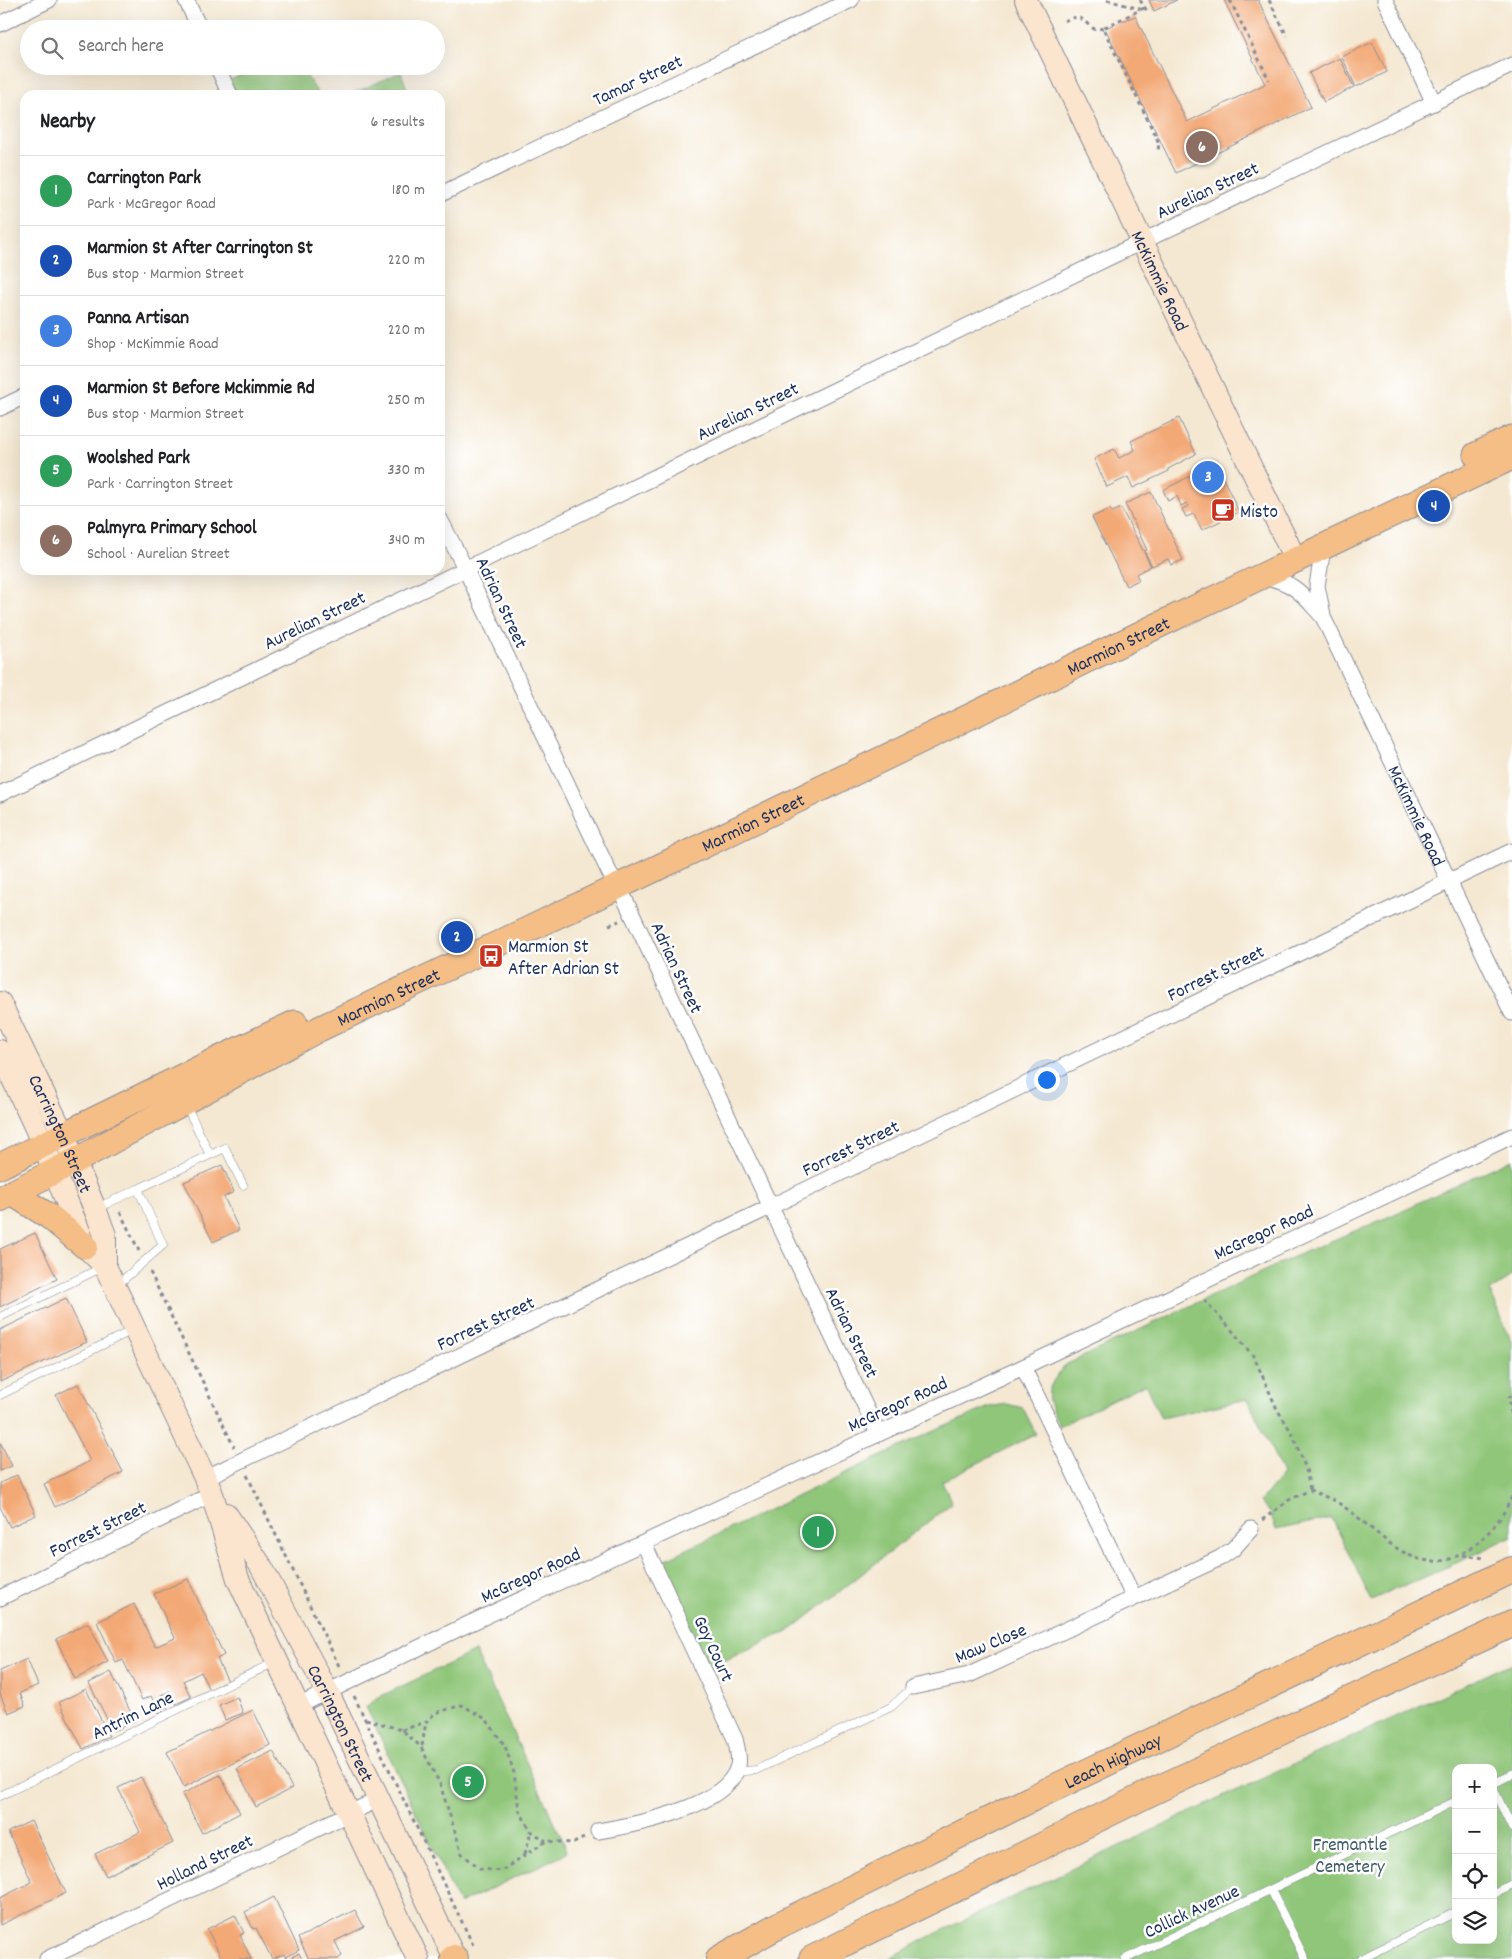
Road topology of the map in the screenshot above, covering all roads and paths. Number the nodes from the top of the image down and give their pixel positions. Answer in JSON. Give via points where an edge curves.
{"nodes":[{"id":1,"x":49,"y":0,"type":"edge"},
{"id":2,"x":186,"y":0,"type":"edge"},
{"id":3,"x":850,"y":0,"type":"edge"},
{"id":4,"x":1026,"y":0,"type":"edge"},
{"id":5,"x":1107,"y":0,"type":"edge"},
{"id":6,"x":1140,"y":0,"type":"edge"},
{"id":7,"x":1230,"y":0,"type":"edge"},
{"id":8,"x":1269,"y":0,"type":"edge"},
{"id":9,"x":1385,"y":0,"type":"edge"},
{"id":10,"x":1144,"y":9,"type":"junction"},
{"id":11,"x":196,"y":20,"type":"edge"},
{"id":12,"x":1064,"y":21,"type":"dead end"},
{"id":13,"x":0,"y":24,"type":"edge"},
{"id":14,"x":1103,"y":28,"type":"junction"},
{"id":15,"x":1287,"y":36,"type":"dead end"},
{"id":16,"x":1512,"y":66,"type":"edge"},
{"id":17,"x":221,"y":75,"type":"edge"},
{"id":18,"x":1269,"y":80,"type":"dead end"},
{"id":19,"x":228,"y":90,"type":"edge"},
{"id":20,"x":1434,"y":103,"type":"junction"},
{"id":21,"x":1158,"y":152,"type":"dead end"},
{"id":22,"x":445,"y":192,"type":"edge"},
{"id":23,"x":1143,"y":242,"type":"junction"},
{"id":24,"x":20,"y":398,"type":"edge"},
{"id":25,"x":0,"y":408,"type":"edge"},
{"id":26,"x":1512,"y":438,"type":"edge"},
{"id":27,"x":1512,"y":457,"type":"edge"},
{"id":28,"x":445,"y":529,"type":"edge"},
{"id":29,"x":1323,"y":548,"type":"junction"},
{"id":30,"x":1292,"y":553,"type":"junction"},
{"id":31,"x":465,"y":568,"type":"junction"},
{"id":32,"x":1262,"y":576,"type":"junction"},
{"id":33,"x":1323,"y":617,"type":"junction"},
{"id":34,"x":0,"y":794,"type":"edge"},
{"id":35,"x":1512,"y":851,"type":"edge"},
{"id":36,"x":613,"y":880,"type":"junction"},
{"id":37,"x":1450,"y":881,"type":"junction"},
{"id":38,"x":0,"y":1003,"type":"edge"},
{"id":39,"x":1512,"y":1013,"type":"edge"},
{"id":40,"x":0,"y":1052,"type":"edge"},
{"id":41,"x":184,"y":1101,"type":"junction"},
{"id":42,"x":1512,"y":1136,"type":"edge"},
{"id":43,"x":54,"y":1141,"type":"junction"},
{"id":44,"x":210,"y":1155,"type":"junction"},
{"id":45,"x":0,"y":1166,"type":"edge"},
{"id":46,"x":65,"y":1166,"type":"junction"},
{"id":47,"x":243,"y":1185,"type":"dead end"},
{"id":48,"x":138,"y":1189,"type":"junction"},
{"id":49,"x":6,"y":1196,"type":"edge"},
{"id":50,"x":104,"y":1204,"type":"junction"},
{"id":51,"x":771,"y":1208,"type":"junction"},
{"id":52,"x":85,"y":1246,"type":"junction"},
{"id":53,"x":144,"y":1261,"type":"junction"},
{"id":54,"x":105,"y":1266,"type":"junction"},
{"id":55,"x":1193,"y":1286,"type":"junction"},
{"id":56,"x":115,"y":1287,"type":"junction"},
{"id":57,"x":0,"y":1317,"type":"edge"},
{"id":58,"x":135,"y":1330,"type":"junction"},
{"id":59,"x":1023,"y":1367,"type":"junction"},
{"id":60,"x":0,"y":1395,"type":"edge"},
{"id":61,"x":1512,"y":1396,"type":"edge"},
{"id":62,"x":1512,"y":1420,"type":"edge"},
{"id":63,"x":878,"y":1433,"type":"junction"},
{"id":64,"x":240,"y":1461,"type":"junction"},
{"id":65,"x":209,"y":1486,"type":"junction"},
{"id":66,"x":1310,"y":1490,"type":"junction"},
{"id":67,"x":1512,"y":1496,"type":"edge"},
{"id":68,"x":1251,"y":1529,"type":"joint"},
{"id":69,"x":644,"y":1544,"type":"junction"},
{"id":70,"x":1512,"y":1570,"type":"edge"},
{"id":71,"x":0,"y":1598,"type":"edge"},
{"id":72,"x":1134,"y":1598,"type":"junction"},
{"id":73,"x":1512,"y":1624,"type":"edge"},
{"id":74,"x":278,"y":1660,"type":"junction"},
{"id":75,"x":348,"y":1683,"type":"junction"},
{"id":76,"x":913,"y":1687,"type":"joint"},
{"id":77,"x":328,"y":1693,"type":"junction"},
{"id":78,"x":298,"y":1706,"type":"junction"},
{"id":79,"x":365,"y":1719,"type":"junction"},
{"id":80,"x":426,"y":1722,"type":"junction"},
{"id":81,"x":402,"y":1730,"type":"junction"},
{"id":82,"x":422,"y":1747,"type":"junction"},
{"id":83,"x":736,"y":1772,"type":"junction"},
{"id":84,"x":1512,"y":1774,"type":"edge"},
{"id":85,"x":1497,"y":1782,"type":"edge"},
{"id":86,"x":0,"y":1796,"type":"edge"},
{"id":87,"x":1497,"y":1796,"type":"edge"},
{"id":88,"x":379,"y":1800,"type":"junction"},
{"id":89,"x":1452,"y":1804,"type":"edge"},
{"id":90,"x":349,"y":1813,"type":"junction"},
{"id":91,"x":1512,"y":1828,"type":"edge"},
{"id":92,"x":531,"y":1831,"type":"junction"},
{"id":93,"x":598,"y":1831,"type":"joint"},
{"id":94,"x":546,"y":1841,"type":"junction"},
{"id":95,"x":525,"y":1854,"type":"junction"},
{"id":96,"x":1512,"y":1884,"type":"edge"},
{"id":97,"x":1271,"y":1890,"type":"junction"},
{"id":98,"x":1497,"y":1892,"type":"edge"},
{"id":99,"x":1452,"y":1914,"type":"edge"},
{"id":100,"x":779,"y":1925,"type":"junction"},
{"id":101,"x":460,"y":1956,"type":"edge"},
{"id":102,"x":47,"y":1959,"type":"edge"},
{"id":103,"x":418,"y":1959,"type":"edge"},
{"id":104,"x":698,"y":1959,"type":"edge"},
{"id":105,"x":719,"y":1959,"type":"edge"},
{"id":106,"x":812,"y":1959,"type":"edge"},
{"id":107,"x":1125,"y":1959,"type":"edge"},
{"id":108,"x":1305,"y":1959,"type":"edge"},
{"id":109,"x":1361,"y":1959,"type":"edge"}],
"edges":[{"from":1,"to":13,"type":"street"},
{"from":2,"to":11,"type":"street"},
{"from":3,"to":22,"type":"street","name":"Tamar Street"},
{"from":4,"to":23,"type":"main road","name":"McKimmie Road"},
{"from":5,"to":10,"type":"path"},
{"from":6,"to":10,"type":"path"},
{"from":7,"to":18,"type":"path"},
{"from":8,"to":15,"type":"path"},
{"from":9,"to":20,"type":"street"},
{"from":10,"to":14,"type":"path"},
{"from":12,"to":14,"type":"path","via":[[1077,16],[1096,30]]},
{"from":14,"to":21,"type":"path","via":[[1159,143]]},
{"from":16,"to":20,"type":"street","name":"Aurelian Street"},
{"from":17,"to":19,"type":"street"},
{"from":20,"to":23,"type":"street","name":"Aurelian Street"},
{"from":23,"to":30,"type":"main road","name":"McKimmie Road"},
{"from":23,"to":31,"type":"street","name":"Aurelian Street"},
{"from":24,"to":25,"type":"street"},
{"from":26,"to":30,"type":"main road","name":"Marmion Street"},
{"from":27,"to":29,"type":"main road","name":"Marmion Street"},
{"from":28,"to":31,"type":"street","name":"Adrian Street"},
{"from":29,"to":30,"type":"main road","name":"Marmion Street"},
{"from":29,"to":33,"type":"street","name":"McKimmie Road","via":[[1317,586]]},
{"from":30,"to":32,"type":"main road","name":"Marmion Street"},
{"from":30,"to":36,"type":"main road","name":"Marmion Street"},
{"from":31,"to":34,"type":"street","name":"Aurelian Street"},
{"from":31,"to":36,"type":"street","name":"Adrian Street"},
{"from":32,"to":33,"type":"street","name":"McKimmie Road","via":[[1280,580],[1297,589]]},
{"from":32,"to":36,"type":"main road","name":"Marmion Street"},
{"from":33,"to":37,"type":"street","name":"McKimmie Road"},
{"from":35,"to":37,"type":"street","name":"Forrest Street"},
{"from":36,"to":41,"type":"main road","name":"Marmion Street"},
{"from":36,"to":43,"type":"main road","name":"Marmion Street","via":[[208,1063]]},
{"from":36,"to":51,"type":"street","name":"Adrian Street"},
{"from":37,"to":39,"type":"street","name":"McKimmie Road"},
{"from":37,"to":51,"type":"street","name":"Forrest Street"},
{"from":38,"to":43,"type":"main road","name":"Carrington Street"},
{"from":40,"to":43,"type":"main road","name":"Carrington Street"},
{"from":41,"to":44,"type":"lane"},
{"from":41,"to":46,"type":"main road","name":"Marmion Street"},
{"from":42,"to":55,"type":"street","name":"McGregor Road"},
{"from":43,"to":45,"type":"main road","name":"Marmion Street"},
{"from":43,"to":46,"type":"main road","name":"Carrington Street"},
{"from":44,"to":47,"type":"lane","via":[[225,1148]]},
{"from":44,"to":48,"type":"lane"},
{"from":46,"to":49,"type":"main road","name":"Marmion Street"},
{"from":46,"to":50,"type":"main road","name":"Carrington Street"},
{"from":46,"to":52,"type":"main road","name":"Carrington Street"},
{"from":48,"to":50,"type":"lane"},
{"from":48,"to":53,"type":"lane","via":[[163,1245]]},
{"from":49,"to":52,"type":"main road","via":[[45,1214]]},
{"from":50,"to":53,"type":"path"},
{"from":50,"to":54,"type":"main road","name":"Carrington Street"},
{"from":51,"to":63,"type":"street","name":"Adrian Street"},
{"from":51,"to":64,"type":"street","name":"Forrest Street"},
{"from":52,"to":54,"type":"main road","name":"Carrington Street"},
{"from":53,"to":56,"type":"lane"},
{"from":53,"to":64,"type":"path"},
{"from":54,"to":56,"type":"main road","name":"Carrington Street"},
{"from":54,"to":57,"type":"lane"},
{"from":55,"to":59,"type":"street","name":"McGregor Road"},
{"from":55,"to":66,"type":"path","via":[[1254,1357],[1277,1409],[1292,1433],[1306,1469]]},
{"from":56,"to":58,"type":"main road","name":"Carrington Street"},
{"from":58,"to":60,"type":"lane"},
{"from":58,"to":65,"type":"main road","name":"Carrington Street"},
{"from":59,"to":63,"type":"street","name":"McGregor Road"},
{"from":59,"to":72,"type":"street"},
{"from":61,"to":62,"type":"path","via":[[1509,1397]]},
{"from":63,"to":69,"type":"street","name":"McGregor Road"},
{"from":64,"to":65,"type":"street","name":"Forrest Street"},
{"from":64,"to":75,"type":"path"},
{"from":65,"to":71,"type":"street","name":"Forrest Street"},
{"from":65,"to":74,"type":"main road","name":"Carrington Street","via":[[238,1579]]},
{"from":65,"to":77,"type":"main road","name":"Carrington Street","via":[[261,1566]]},
{"from":66,"to":67,"type":"path","via":[[1335,1501],[1407,1556],[1434,1561],[1463,1555],[1484,1538],[1507,1509]]},
{"from":66,"to":68,"type":"path","via":[[1289,1500]]},
{"from":68,"to":72,"type":"street","name":"Maw Close","via":[[1220,1558]]},
{"from":69,"to":75,"type":"street","name":"McGregor Road"},
{"from":69,"to":83,"type":"street","name":"Goy Court","via":[[735,1739],[739,1764]]},
{"from":70,"to":100,"type":"highway","name":"Leach Highway","via":[[1038,1795]]},
{"from":72,"to":76,"type":"street","name":"Maw Close","via":[[970,1675]]},
{"from":73,"to":106,"type":"highway","via":[[1156,1790]]},
{"from":74,"to":78,"type":"main road","name":"Carrington Street"},
{"from":74,"to":86,"type":"lane","name":"Antrim Lane"},
{"from":75,"to":77,"type":"street","name":"McGregor Road"},
{"from":75,"to":79,"type":"path"},
{"from":76,"to":83,"type":"lane","name":"Maw Close","via":[[891,1707],[756,1770]]},
{"from":77,"to":78,"type":"street","name":"McGregor Road"},
{"from":77,"to":88,"type":"main road","name":"Carrington Street"},
{"from":78,"to":90,"type":"main road","name":"Carrington Street"},
{"from":79,"to":81,"type":"path"},
{"from":79,"to":101,"type":"path"},
{"from":80,"to":81,"type":"path"},
{"from":80,"to":82,"type":"path"},
{"from":80,"to":92,"type":"path","via":[[435,1713],[462,1705],[486,1719],[505,1746],[514,1773],[518,1810]]},
{"from":81,"to":82,"type":"path"},
{"from":82,"to":95,"type":"path","via":[[440,1784],[462,1854],[481,1869],[501,1871]]},
{"from":83,"to":93,"type":"street","via":[[716,1795],[652,1820]]},
{"from":84,"to":85,"type":"lane"},
{"from":87,"to":91,"type":"lane"},
{"from":88,"to":90,"type":"street","name":"Holland Street"},
{"from":88,"to":101,"type":"main road","name":"Carrington Street"},
{"from":89,"to":97,"type":"lane","name":"Collick Avenue"},
{"from":90,"to":102,"type":"street","name":"Holland Street"},
{"from":90,"to":103,"type":"main road","name":"Carrington Street"},
{"from":92,"to":94,"type":"path"},
{"from":92,"to":95,"type":"path"},
{"from":93,"to":94,"type":"path","via":[[574,1843]]},
{"from":94,"to":95,"type":"path"},
{"from":96,"to":98,"type":"lane"},
{"from":97,"to":107,"type":"lane","name":"Collick Avenue"},
{"from":97,"to":108,"type":"lane"},
{"from":99,"to":109,"type":"lane"},
{"from":100,"to":104,"type":"highway"},
{"from":100,"to":105,"type":"highway","name":"Leach Highway"}]}
